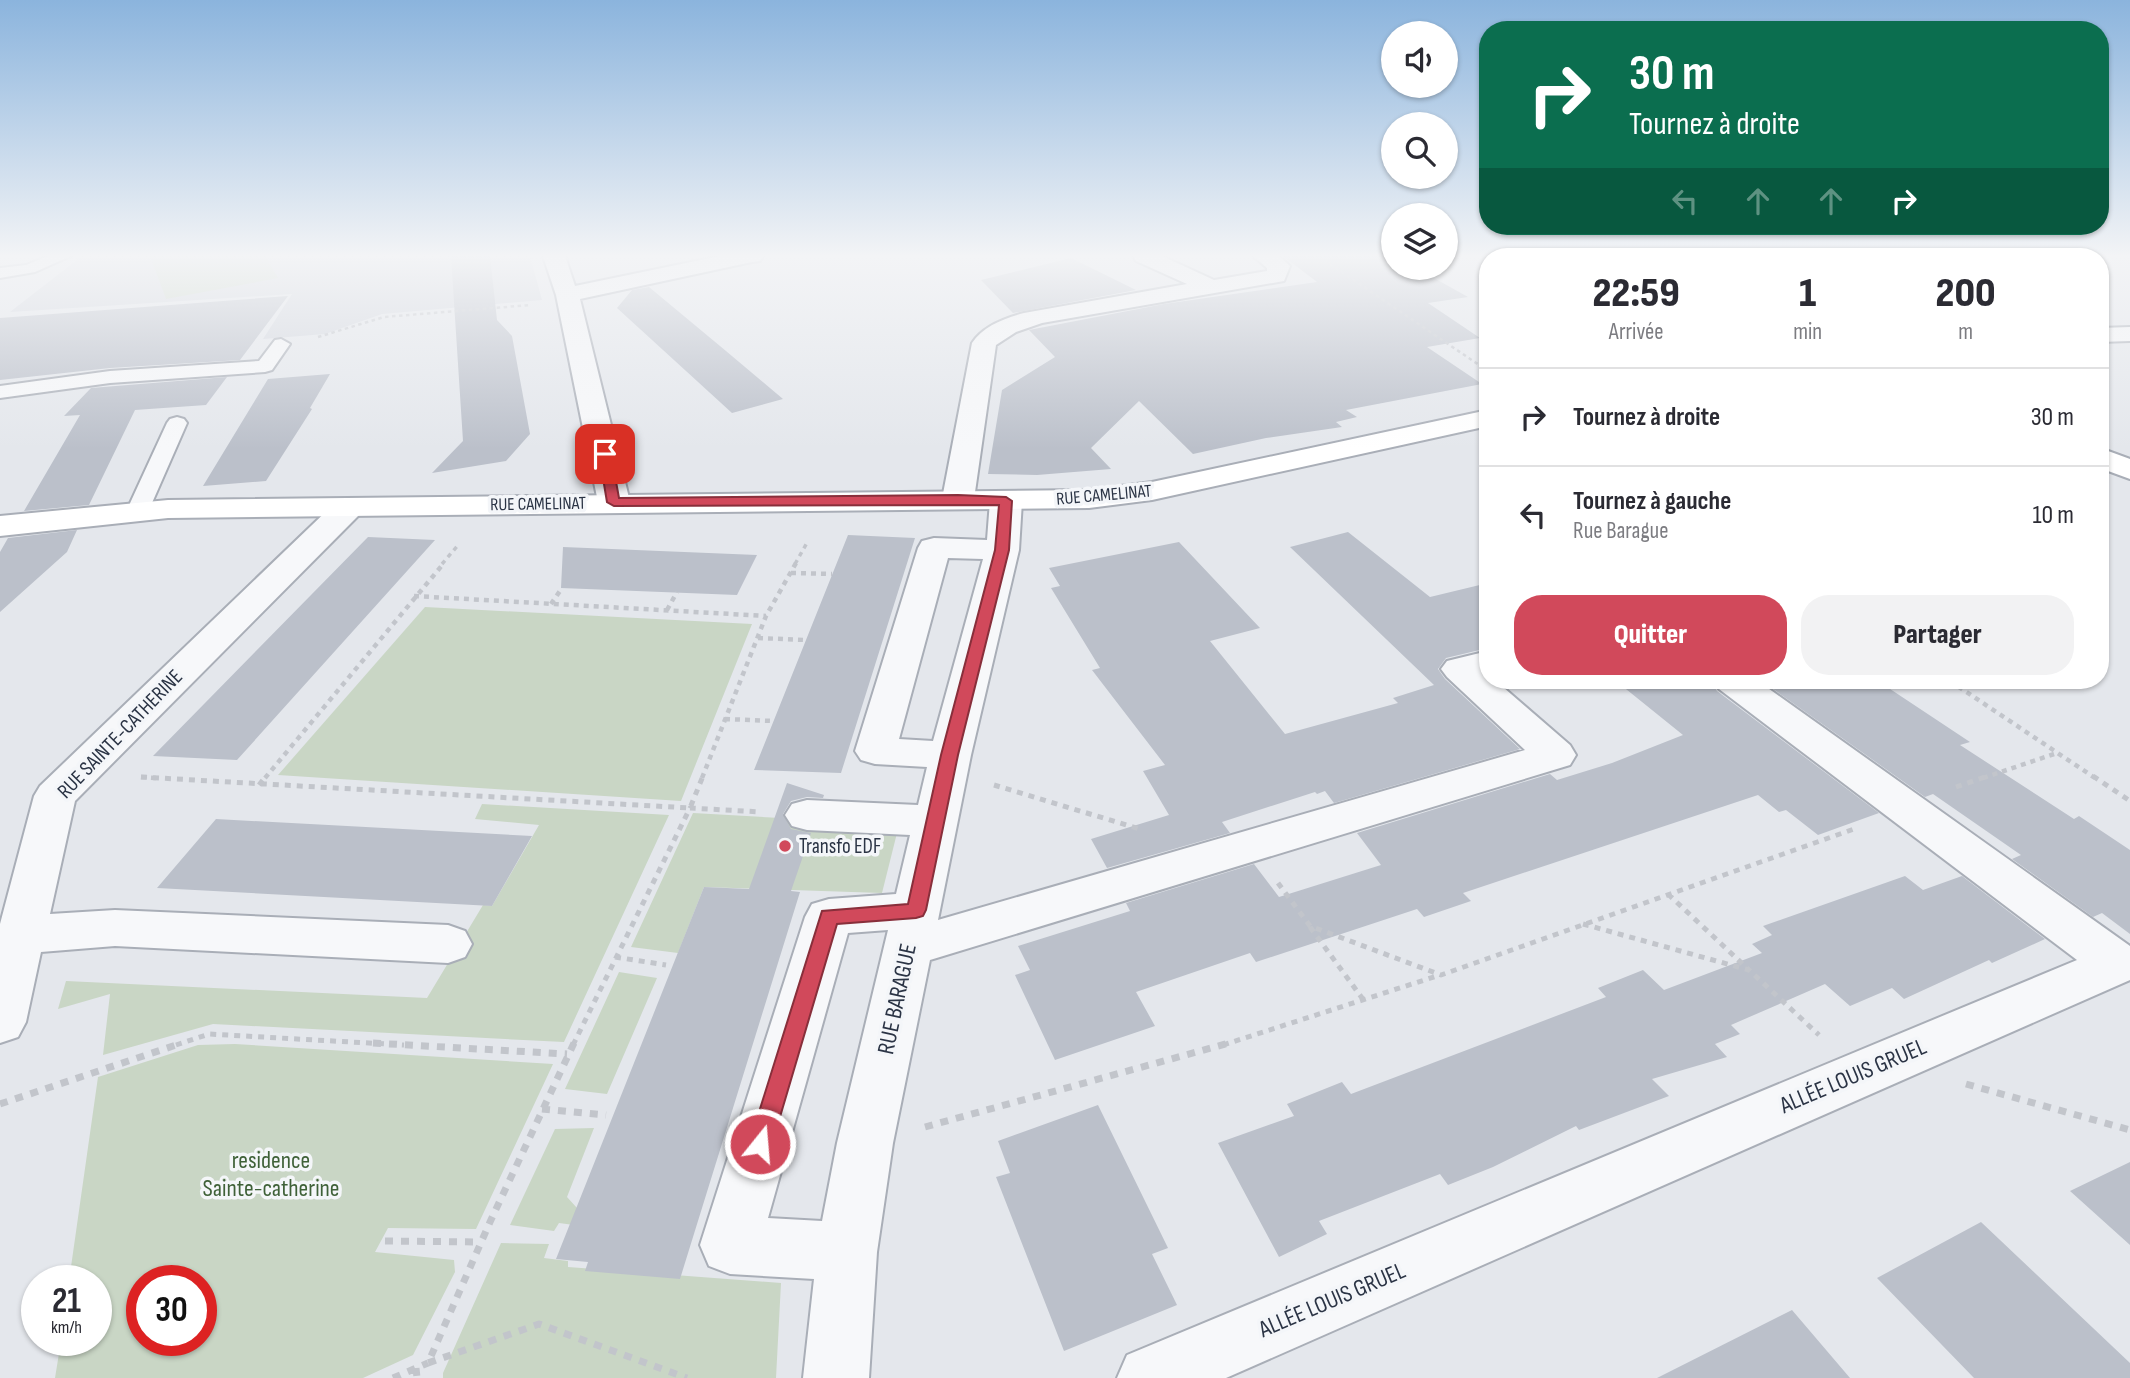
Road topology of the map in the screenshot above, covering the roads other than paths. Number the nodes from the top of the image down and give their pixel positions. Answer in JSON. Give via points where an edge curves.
{"nodes":[{"id":1,"x":573,"y":320,"type":"edge"},
{"id":2,"x":1022,"y":320,"type":"edge"},
{"id":3,"x":2130,"y":334,"type":"edge"},
{"id":4,"x":2109,"y":335,"type":"edge"},
{"id":5,"x":281,"y":344,"type":"road end"},
{"id":6,"x":0,"y":392,"type":"edge"},
{"id":7,"x":1479,"y":420,"type":"edge"},
{"id":8,"x":177,"y":423,"type":"dead end"},
{"id":9,"x":2109,"y":461,"type":"edge"},
{"id":10,"x":2130,"y":470,"type":"edge"},
{"id":11,"x":958,"y":499,"type":"junction"},
{"id":12,"x":1006,"y":501,"type":"junction"},
{"id":13,"x":614,"y":502,"type":"junction"},
{"id":14,"x":348,"y":508,"type":"junction"},
{"id":15,"x":136,"y":512,"type":"junction"},
{"id":16,"x":0,"y":526,"type":"edge"},
{"id":17,"x":1002,"y":550,"type":"junction"},
{"id":18,"x":1479,"y":664,"type":"edge"},
{"id":19,"x":1479,"y":686,"type":"edge"},
{"id":20,"x":1482,"y":689,"type":"edge"},
{"id":21,"x":1744,"y":689,"type":"edge"},
{"id":22,"x":948,"y":763,"type":"junction"},
{"id":23,"x":807,"y":815,"type":"road end"},
{"id":24,"x":935,"y":821,"type":"junction"},
{"id":25,"x":912,"y":929,"type":"junction"},
{"id":26,"x":448,"y":944,"type":"dead end"},
{"id":27,"x":12,"y":955,"type":"edge"},
{"id":28,"x":0,"y":1022,"type":"edge"},
{"id":29,"x":846,"y":1252,"type":"junction"},
{"id":30,"x":836,"y":1378,"type":"edge"},
{"id":31,"x":1150,"y":1378,"type":"edge"}],
"edges":[{"from":1,"to":13,"type":"street"},
{"from":2,"to":11,"type":"street","via":[[999,328],[984,343]]},
{"from":3,"to":4,"type":"street"},
{"from":5,"to":6,"type":"lane","via":[[265,366],[110,377]]},
{"from":7,"to":12,"type":"street","name":"RUE CAMELINAT","via":[[1152,491],[1089,499]]},
{"from":8,"to":15,"type":"lane"},
{"from":9,"to":10,"type":"street"},
{"from":11,"to":12,"type":"street","name":"RUE CAMELINAT"},
{"from":11,"to":13,"type":"street","name":"RUE CAMELINAT"},
{"from":12,"to":17,"type":"street","name":"RUE BARAGUE"},
{"from":13,"to":14,"type":"street","name":"RUE CAMELINAT"},
{"from":14,"to":15,"type":"street","name":"RUE CAMELINAT"},
{"from":14,"to":27,"type":"street","name":"RUE SAINTE-CATHERINE","via":[[55,796]]},
{"from":15,"to":16,"type":"street","name":"RUE CAMELINAT"},
{"from":17,"to":22,"type":"street","name":"RUE BARAGUE"},
{"from":17,"to":22,"type":"street","via":[[934,548],[875,751]]},
{"from":18,"to":19,"type":"street","via":[[1460,669]]},
{"from":20,"to":25,"type":"street","via":[[1555,755],[1227,855]]},
{"from":21,"to":31,"type":"street","name":"ALLÉE LOUIS GRUEL","via":[[2118,964]]},
{"from":22,"to":24,"type":"street","name":"RUE BARAGUE"},
{"from":23,"to":24,"type":"street"},
{"from":24,"to":25,"type":"street","name":"RUE BARAGUE"},
{"from":25,"to":29,"type":"street","name":"RUE BARAGUE"},
{"from":25,"to":29,"type":"street","via":[[829,917],[730,1245]]},
{"from":26,"to":27,"type":"street","via":[[116,928]]},
{"from":27,"to":28,"type":"street","name":"RUE SAINTE-CATHERINE"},
{"from":29,"to":30,"type":"street","name":"RUE BARAGUE"}]}
